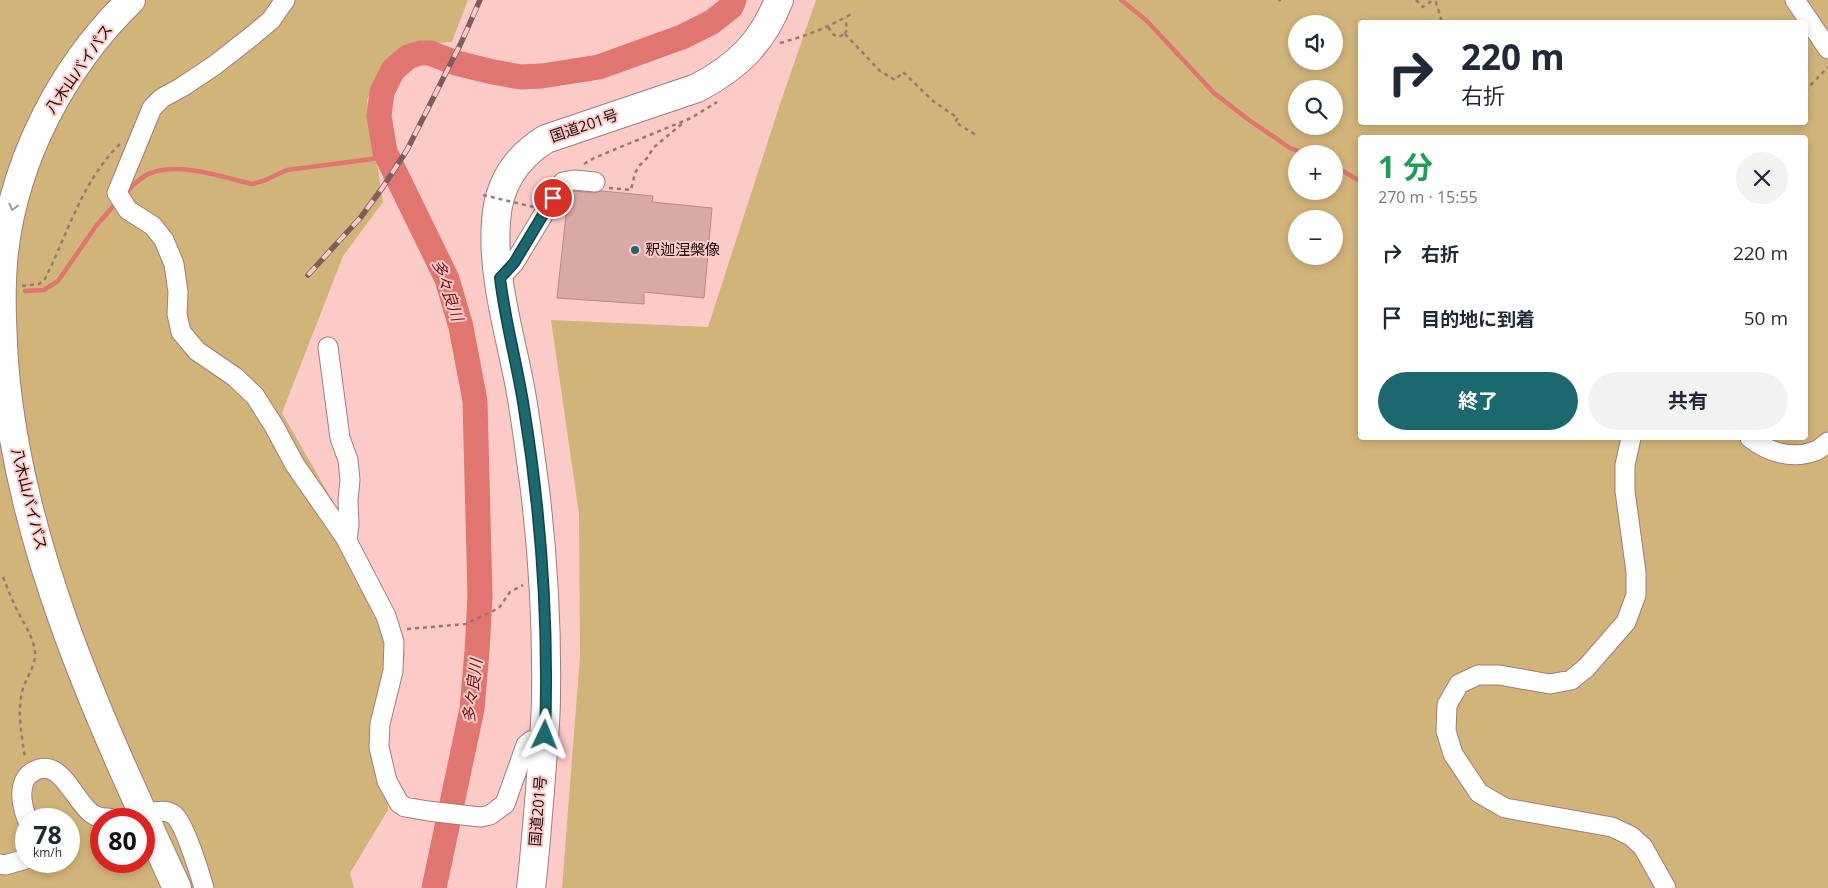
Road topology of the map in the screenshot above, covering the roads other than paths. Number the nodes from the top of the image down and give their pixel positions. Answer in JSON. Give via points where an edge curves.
{"nodes":[{"id":1,"x":110,"y":0,"type":"edge"},
{"id":2,"x":131,"y":0,"type":"edge"},
{"id":3,"x":285,"y":0,"type":"edge"},
{"id":4,"x":778,"y":0,"type":"edge"},
{"id":5,"x":1795,"y":0,"type":"edge"},
{"id":6,"x":1828,"y":49,"type":"edge"},
{"id":7,"x":601,"y":185,"type":"road end"},
{"id":8,"x":0,"y":188,"type":"edge"},
{"id":9,"x":500,"y":278,"type":"junction"},
{"id":10,"x":328,"y":347,"type":"dead end"},
{"id":11,"x":0,"y":440,"type":"edge"},
{"id":12,"x":1630,"y":440,"type":"edge"},
{"id":13,"x":1753,"y":440,"type":"edge"},
{"id":14,"x":1828,"y":442,"type":"edge"},
{"id":15,"x":347,"y":542,"type":"junction"},
{"id":16,"x":545,"y":735,"type":"junction"},
{"id":17,"x":23,"y":808,"type":"edge"},
{"id":18,"x":126,"y":808,"type":"edge"},
{"id":19,"x":90,"y":812,"type":"edge"},
{"id":20,"x":155,"y":813,"type":"tunnel mouth"},
{"id":21,"x":15,"y":862,"type":"edge"},
{"id":22,"x":0,"y":864,"type":"edge"},
{"id":23,"x":152,"y":873,"type":"edge"},
{"id":24,"x":158,"y":888,"type":"edge"},
{"id":25,"x":177,"y":888,"type":"edge"},
{"id":26,"x":204,"y":888,"type":"edge"},
{"id":27,"x":531,"y":888,"type":"edge"},
{"id":28,"x":1666,"y":888,"type":"edge"}],
"edges":[{"from":1,"to":8,"type":"highway","name":"八木山バイパス","via":[[81,32],[49,76],[21,129]]},
{"from":2,"to":25,"type":"highway","name":"八木山バイパス","one_way":true,"via":[[95,40],[61,90],[35,138],[17,192],[4,251],[2,332],[8,404],[22,481],[58,610],[86,685]]},
{"from":3,"to":15,"type":"street","via":[[271,20],[252,36],[152,108],[117,193],[128,210],[153,226],[164,240],[174,264],[181,332],[196,351],[255,396],[294,465]]},
{"from":4,"to":9,"type":"highway","name":"国道201号","via":[[764,32],[750,50],[715,78],[697,88],[559,133],[532,147],[513,168],[498,204],[496,240]]},
{"from":5,"to":6,"type":"street"},
{"from":7,"to":9,"type":"street","via":[[574,180],[563,182],[514,263]]},
{"from":9,"to":16,"type":"highway","name":"国道201号","via":[[523,402],[535,492],[546,667]]},
{"from":10,"to":15,"type":"street","via":[[340,438],[350,474]]},
{"from":11,"to":18,"type":"highway","name":"八木山バイパス","via":[[19,529],[45,614],[73,689]]},
{"from":12,"to":28,"type":"street","via":[[1624,465],[1636,595],[1626,622],[1586,668],[1571,680],[1550,684],[1499,675],[1478,675],[1459,684],[1447,705],[1446,731],[1453,754],[1480,793],[1505,808],[1612,827],[1631,836],[1643,847]]},
{"from":13,"to":14,"type":"street","via":[[1776,452],[1796,455],[1816,451]]},
{"from":15,"to":16,"type":"street","via":[[386,616],[394,642],[393,671],[380,724],[380,747],[388,781],[399,803],[428,811],[481,817],[490,815],[505,804],[526,745]]},
{"from":16,"to":27,"type":"highway","name":"国道201号"},
{"from":17,"to":19,"type":"street","via":[[26,778],[43,768],[54,770],[62,777]]},
{"from":20,"to":26,"type":"street","via":[[166,811],[176,816]]},
{"from":21,"to":22,"type":"street"},
{"from":23,"to":24,"type":"highway"}]}
